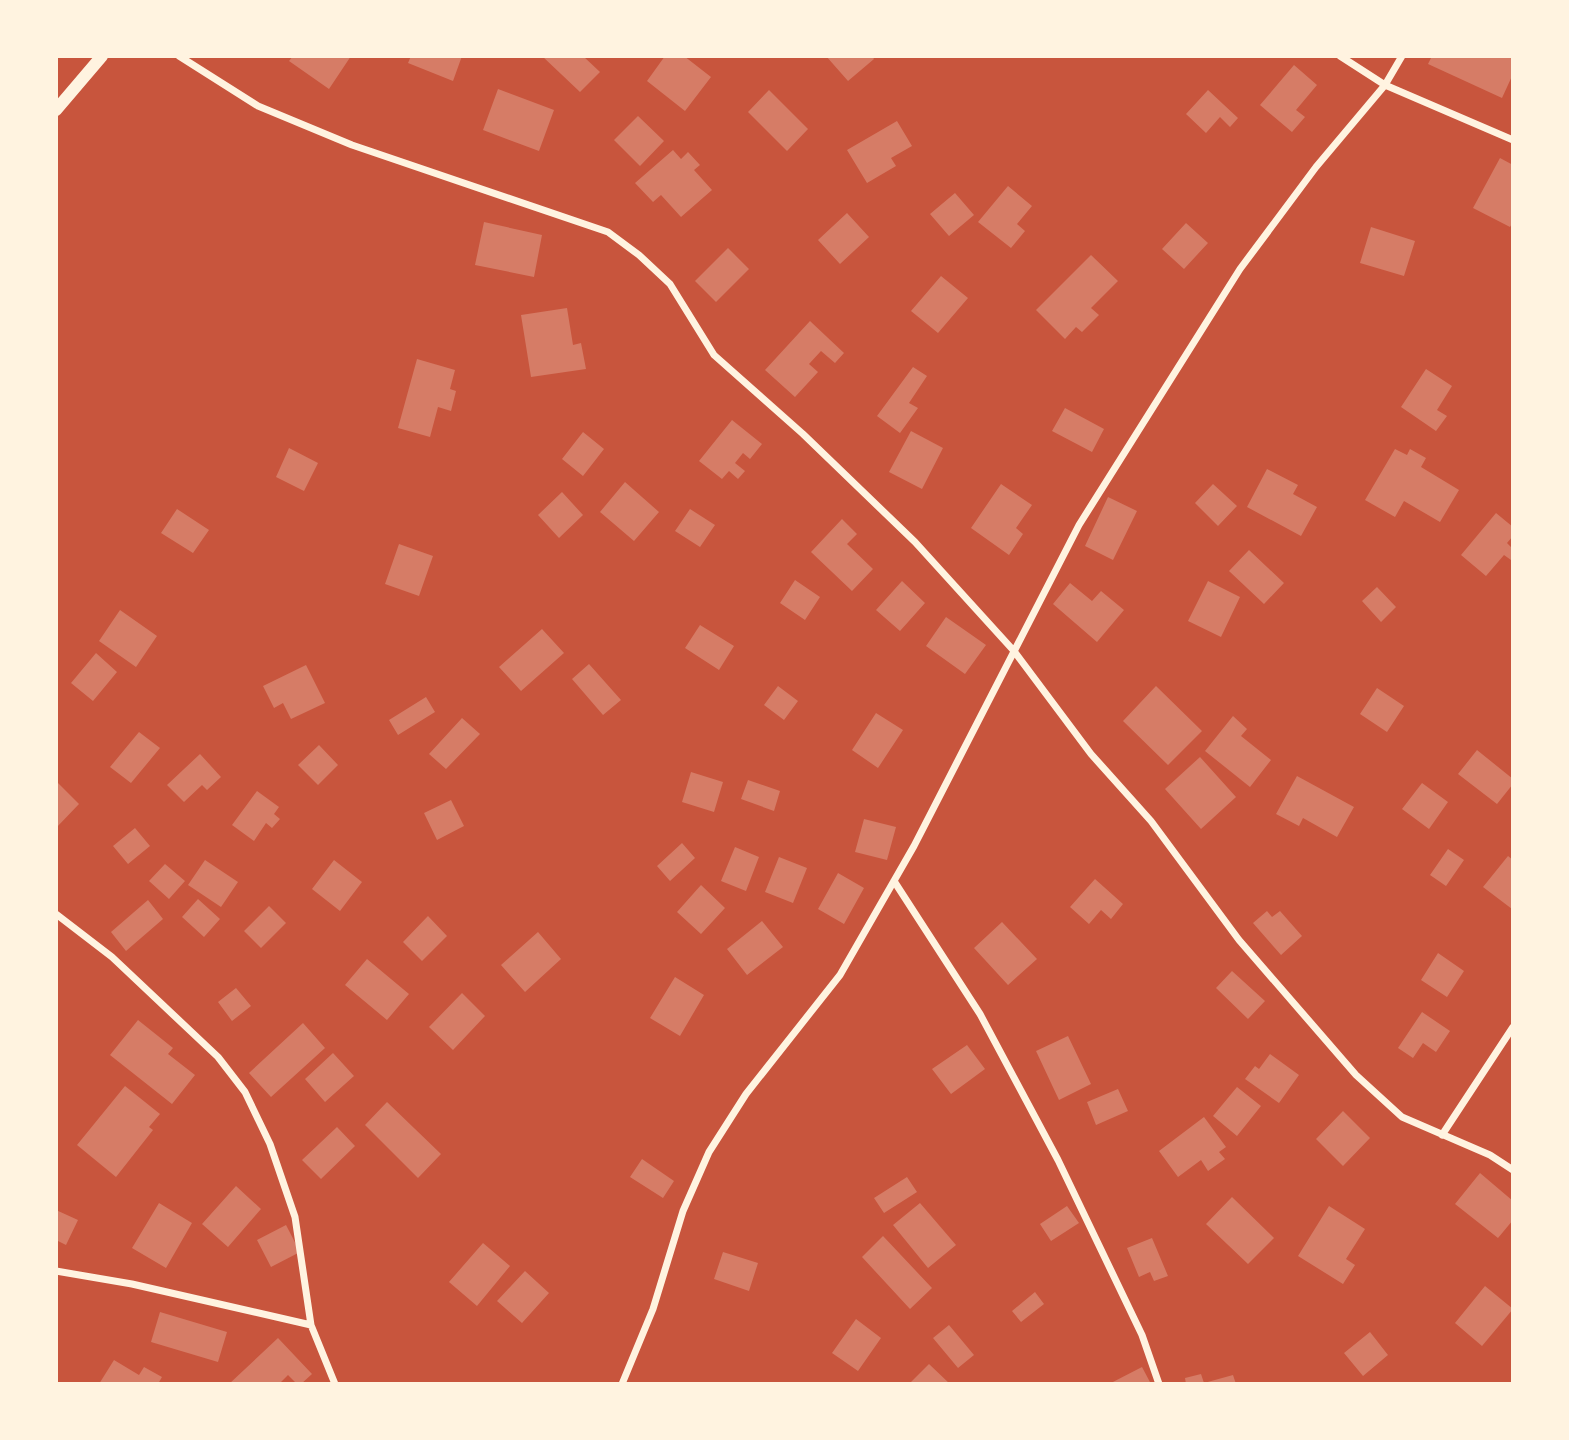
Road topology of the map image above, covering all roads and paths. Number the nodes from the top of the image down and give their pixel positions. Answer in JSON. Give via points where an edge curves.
{"nodes":[{"id":1,"x":102,"y":56,"type":"edge"},
{"id":2,"x":179,"y":56,"type":"edge"},
{"id":3,"x":1340,"y":56,"type":"edge"},
{"id":4,"x":1402,"y":56,"type":"edge"},
{"id":5,"x":1385,"y":85,"type":"junction"},
{"id":6,"x":56,"y":110,"type":"edge"},
{"id":7,"x":1513,"y":140,"type":"edge"},
{"id":8,"x":1014,"y":651,"type":"junction"},
{"id":9,"x":894,"y":881,"type":"junction"},
{"id":10,"x":56,"y":914,"type":"edge"},
{"id":11,"x":1513,"y":1027,"type":"edge"},
{"id":12,"x":1442,"y":1135,"type":"junction"},
{"id":13,"x":1513,"y":1170,"type":"edge"},
{"id":14,"x":56,"y":1270,"type":"edge"},
{"id":15,"x":311,"y":1325,"type":"junction"},
{"id":16,"x":335,"y":1384,"type":"edge"},
{"id":17,"x":622,"y":1384,"type":"edge"},
{"id":18,"x":1159,"y":1384,"type":"edge"}],
"edges":[{"from":1,"to":6,"type":"street"},
{"from":2,"to":8,"type":"street","via":[[258,106],[352,145],[608,232],[670,284],[714,355],[915,542]]},
{"from":3,"to":5,"type":"street"},
{"from":4,"to":5,"type":"street"},
{"from":5,"to":7,"type":"street"},
{"from":5,"to":8,"type":"street","via":[[1240,269],[1079,525]]},
{"from":8,"to":9,"type":"street"},
{"from":8,"to":12,"type":"street","via":[[1091,754],[1151,821],[1239,940],[1356,1075],[1402,1116]]},
{"from":9,"to":17,"type":"street","via":[[840,975],[746,1094],[709,1152],[683,1211],[653,1309]]},
{"from":9,"to":18,"type":"street","via":[[980,1014],[1058,1160],[1142,1335]]},
{"from":10,"to":15,"type":"street","via":[[112,957],[218,1057],[245,1092],[270,1144],[295,1217]]},
{"from":11,"to":12,"type":"street"},
{"from":12,"to":13,"type":"street"},
{"from":14,"to":15,"type":"street"},
{"from":15,"to":16,"type":"street"}]}
